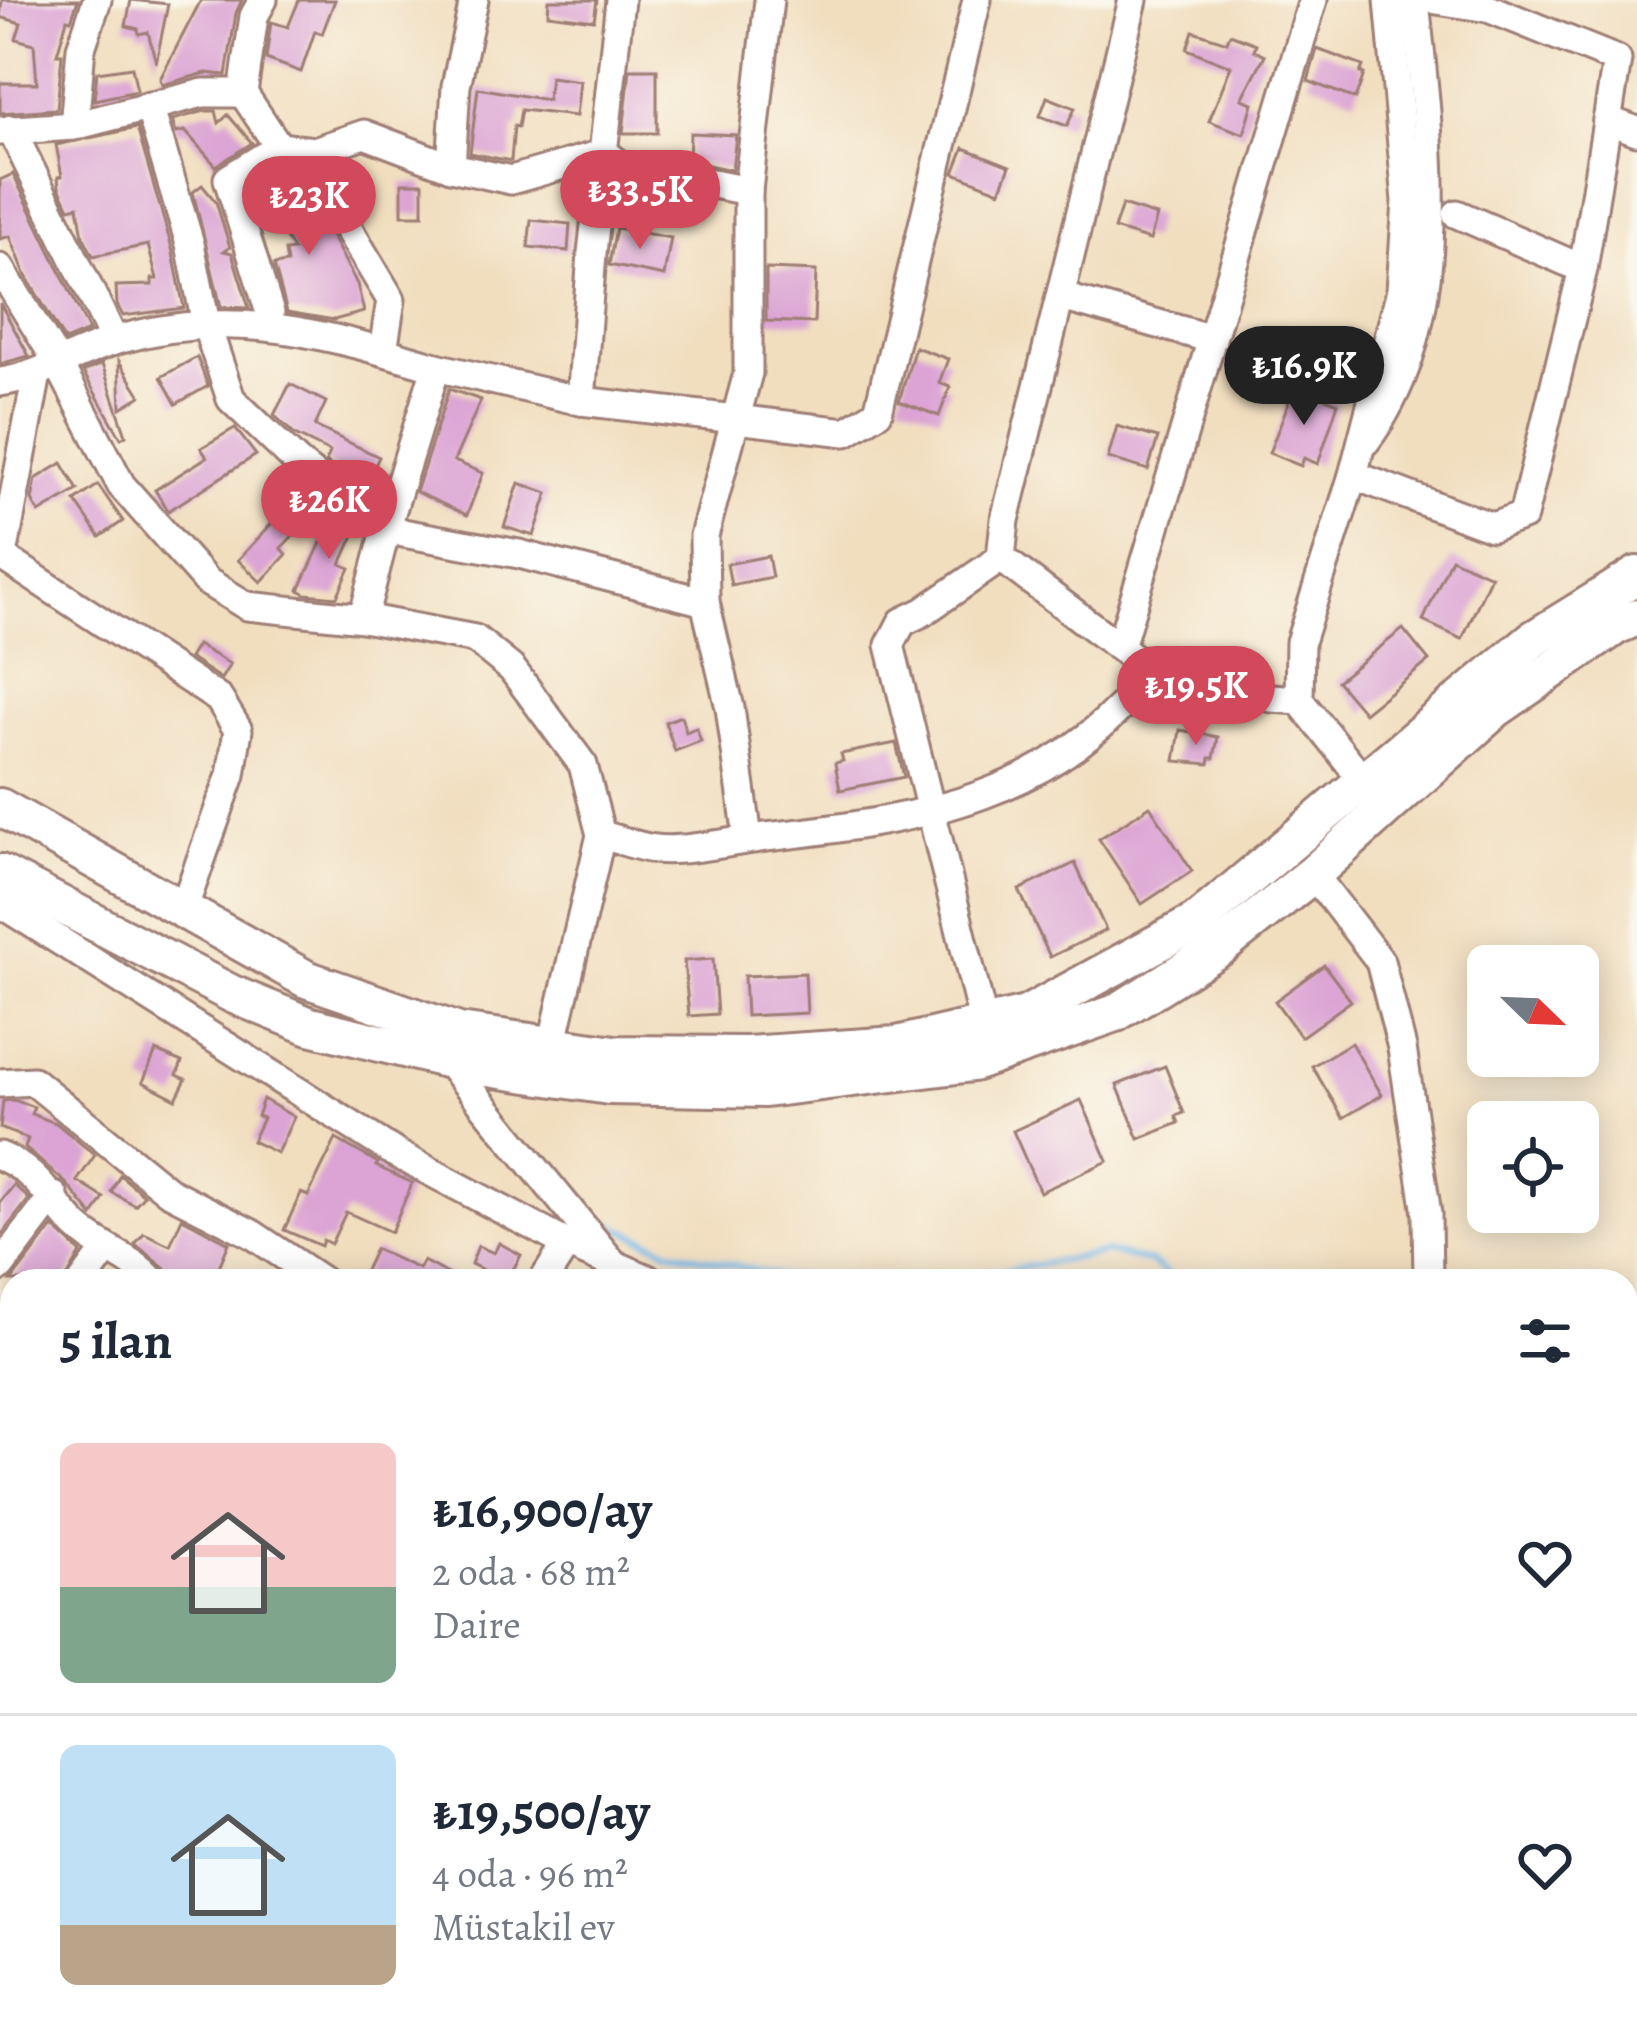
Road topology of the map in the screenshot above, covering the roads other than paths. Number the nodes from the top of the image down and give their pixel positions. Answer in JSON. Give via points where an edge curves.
{"nodes":[{"id":1,"x":97,"y":0,"type":"edge"},
{"id":2,"x":263,"y":0,"type":"edge"},
{"id":3,"x":474,"y":0,"type":"edge"},
{"id":4,"x":620,"y":0,"type":"edge"},
{"id":5,"x":769,"y":0,"type":"edge"},
{"id":6,"x":977,"y":0,"type":"edge"},
{"id":7,"x":1132,"y":0,"type":"edge"},
{"id":8,"x":1313,"y":0,"type":"edge"},
{"id":9,"x":1389,"y":0,"type":"edge"},
{"id":10,"x":1415,"y":0,"type":"edge"},
{"id":11,"x":1437,"y":0,"type":"edge"},
{"id":12,"x":1489,"y":4,"type":"edge"},
{"id":13,"x":243,"y":92,"type":"junction"},
{"id":14,"x":149,"y":106,"type":"junction"},
{"id":15,"x":1607,"y":120,"type":"junction"},
{"id":16,"x":74,"y":126,"type":"junction"},
{"id":17,"x":6,"y":130,"type":"edge"},
{"id":18,"x":1637,"y":131,"type":"edge"},
{"id":19,"x":279,"y":147,"type":"junction"},
{"id":20,"x":605,"y":153,"type":"junction"},
{"id":21,"x":452,"y":167,"type":"junction"},
{"id":22,"x":748,"y":191,"type":"junction"},
{"id":23,"x":1457,"y":214,"type":"dead end"},
{"id":24,"x":0,"y":268,"type":"edge"},
{"id":25,"x":1583,"y":269,"type":"junction"},
{"id":26,"x":1062,"y":297,"type":"junction"},
{"id":27,"x":206,"y":324,"type":"junction"},
{"id":28,"x":266,"y":325,"type":"junction"},
{"id":29,"x":1212,"y":339,"type":"junction"},
{"id":30,"x":114,"y":340,"type":"junction"},
{"id":31,"x":383,"y":351,"type":"junction"},
{"id":32,"x":436,"y":367,"type":"junction"},
{"id":33,"x":47,"y":369,"type":"junction"},
{"id":34,"x":0,"y":382,"type":"edge"},
{"id":35,"x":581,"y":401,"type":"junction"},
{"id":36,"x":736,"y":421,"type":"junction"},
{"id":37,"x":1357,"y":462,"type":"junction"},
{"id":38,"x":387,"y":526,"type":"junction"},
{"id":39,"x":1,"y":555,"type":"edge"},
{"id":40,"x":1001,"y":558,"type":"junction"},
{"id":41,"x":1637,"y":575,"type":"edge"},
{"id":42,"x":705,"y":602,"type":"junction"},
{"id":43,"x":1637,"y":617,"type":"edge"},
{"id":44,"x":363,"y":619,"type":"junction"},
{"id":45,"x":1120,"y":647,"type":"junction"},
{"id":46,"x":1151,"y":671,"type":"junction"},
{"id":47,"x":1299,"y":700,"type":"junction"},
{"id":48,"x":1364,"y":781,"type":"junction"},
{"id":49,"x":0,"y":807,"type":"edge"},
{"id":50,"x":931,"y":813,"type":"junction"},
{"id":51,"x":602,"y":835,"type":"junction"},
{"id":52,"x":748,"y":838,"type":"junction"},
{"id":53,"x":1312,"y":874,"type":"junction"},
{"id":54,"x":1,"y":897,"type":"edge"},
{"id":55,"x":183,"y":910,"type":"junction"},
{"id":56,"x":984,"y":1025,"type":"junction"},
{"id":57,"x":552,"y":1045,"type":"junction"},
{"id":58,"x":446,"y":1059,"type":"junction"},
{"id":59,"x":0,"y":1083,"type":"edge"},
{"id":60,"x":4,"y":1164,"type":"edge"},
{"id":61,"x":54,"y":1196,"type":"junction"},
{"id":62,"x":567,"y":1244,"type":"junction"},
{"id":63,"x":106,"y":1250,"type":"junction"},
{"id":64,"x":614,"y":1264,"type":"junction"},
{"id":65,"x":0,"y":1267,"type":"edge"},
{"id":66,"x":91,"y":1269,"type":"edge"},
{"id":67,"x":142,"y":1269,"type":"edge"},
{"id":68,"x":304,"y":1269,"type":"edge"},
{"id":69,"x":550,"y":1269,"type":"edge"},
{"id":70,"x":625,"y":1269,"type":"edge"},
{"id":71,"x":1428,"y":1269,"type":"edge"}],
"edges":[{"from":1,"to":16,"type":"street","via":[[81,48]]},
{"from":2,"to":13,"type":"street"},
{"from":3,"to":21,"type":"street","via":[[456,86]]},
{"from":4,"to":20,"type":"street"},
{"from":5,"to":22,"type":"street"},
{"from":6,"to":36,"type":"street","via":[[878,412],[846,433]]},
{"from":7,"to":26,"type":"street"},
{"from":8,"to":29,"type":"street"},
{"from":9,"to":37,"type":"street","via":[[1407,201],[1401,290]]},
{"from":10,"to":37,"type":"street","via":[[1432,236],[1423,302],[1390,409]]},
{"from":11,"to":12,"type":"street"},
{"from":12,"to":15,"type":"street","via":[[1617,60]]},
{"from":13,"to":14,"type":"street"},
{"from":13,"to":19,"type":"street"},
{"from":14,"to":16,"type":"street"},
{"from":14,"to":27,"type":"street"},
{"from":15,"to":18,"type":"street"},
{"from":15,"to":25,"type":"street"},
{"from":16,"to":17,"type":"street"},
{"from":17,"to":30,"type":"street"},
{"from":19,"to":21,"type":"street","via":[[314,151],[364,134]]},
{"from":19,"to":28,"type":"street","via":[[228,179],[271,314]]},
{"from":19,"to":31,"type":"street","via":[[343,220],[391,301]]},
{"from":20,"to":21,"type":"street","via":[[511,180]]},
{"from":20,"to":22,"type":"street","via":[[622,166]]},
{"from":20,"to":35,"type":"street"},
{"from":22,"to":36,"type":"street","via":[[748,373]]},
{"from":23,"to":25,"type":"street"},
{"from":24,"to":33,"type":"street"},
{"from":25,"to":37,"type":"street","via":[[1523,516],[1492,527]]},
{"from":26,"to":29,"type":"street"},
{"from":26,"to":40,"type":"street"},
{"from":27,"to":28,"type":"street"},
{"from":27,"to":30,"type":"street"},
{"from":27,"to":38,"type":"street","via":[[231,398],[298,463]]},
{"from":28,"to":31,"type":"street"},
{"from":29,"to":45,"type":"street"},
{"from":30,"to":33,"type":"street"},
{"from":31,"to":32,"type":"street"},
{"from":32,"to":35,"type":"street"},
{"from":32,"to":38,"type":"street"},
{"from":33,"to":34,"type":"street"},
{"from":33,"to":39,"type":"street"},
{"from":33,"to":44,"type":"street","via":[[122,485],[206,580],[247,606]]},
{"from":35,"to":36,"type":"street"},
{"from":36,"to":42,"type":"street","via":[[704,536]]},
{"from":37,"to":47,"type":"street","via":[[1300,642]]},
{"from":38,"to":42,"type":"street"},
{"from":38,"to":44,"type":"street"},
{"from":39,"to":55,"type":"street","via":[[219,699],[238,730],[231,775]]},
{"from":40,"to":45,"type":"street"},
{"from":40,"to":50,"type":"street","via":[[902,622],[890,645]]},
{"from":41,"to":48,"type":"main road","via":[[1532,640]]},
{"from":42,"to":52,"type":"street"},
{"from":43,"to":53,"type":"main road","via":[[1496,710]]},
{"from":44,"to":51,"type":"street","via":[[475,640],[512,669],[583,765]]},
{"from":45,"to":46,"type":"street"},
{"from":46,"to":47,"type":"street"},
{"from":46,"to":50,"type":"street","via":[[1130,699],[1052,764]]},
{"from":47,"to":48,"type":"street"},
{"from":48,"to":56,"type":"main road","via":[[1196,922],[1026,1015]]},
{"from":49,"to":55,"type":"main road"},
{"from":50,"to":52,"type":"street"},
{"from":50,"to":56,"type":"street"},
{"from":51,"to":52,"type":"street","via":[[658,850]]},
{"from":51,"to":57,"type":"street"},
{"from":53,"to":58,"type":"main road","via":[[1221,947],[1116,1012],[973,1063],[765,1089],[609,1086]]},
{"from":53,"to":71,"type":"street","via":[[1380,962],[1402,1048]]},
{"from":54,"to":58,"type":"main road","via":[[310,1026]]},
{"from":54,"to":62,"type":"street","via":[[397,1154]]},
{"from":55,"to":57,"type":"main road","via":[[306,979],[459,1032]]},
{"from":56,"to":57,"type":"main road","via":[[897,1045],[747,1055]]},
{"from":58,"to":64,"type":"street"},
{"from":59,"to":68,"type":"street","via":[[33,1082],[168,1191]]},
{"from":60,"to":61,"type":"street"},
{"from":61,"to":63,"type":"street"},
{"from":61,"to":65,"type":"street"},
{"from":62,"to":64,"type":"street"},
{"from":62,"to":69,"type":"street"},
{"from":63,"to":66,"type":"street"},
{"from":63,"to":67,"type":"street"},
{"from":64,"to":70,"type":"street"}]}
